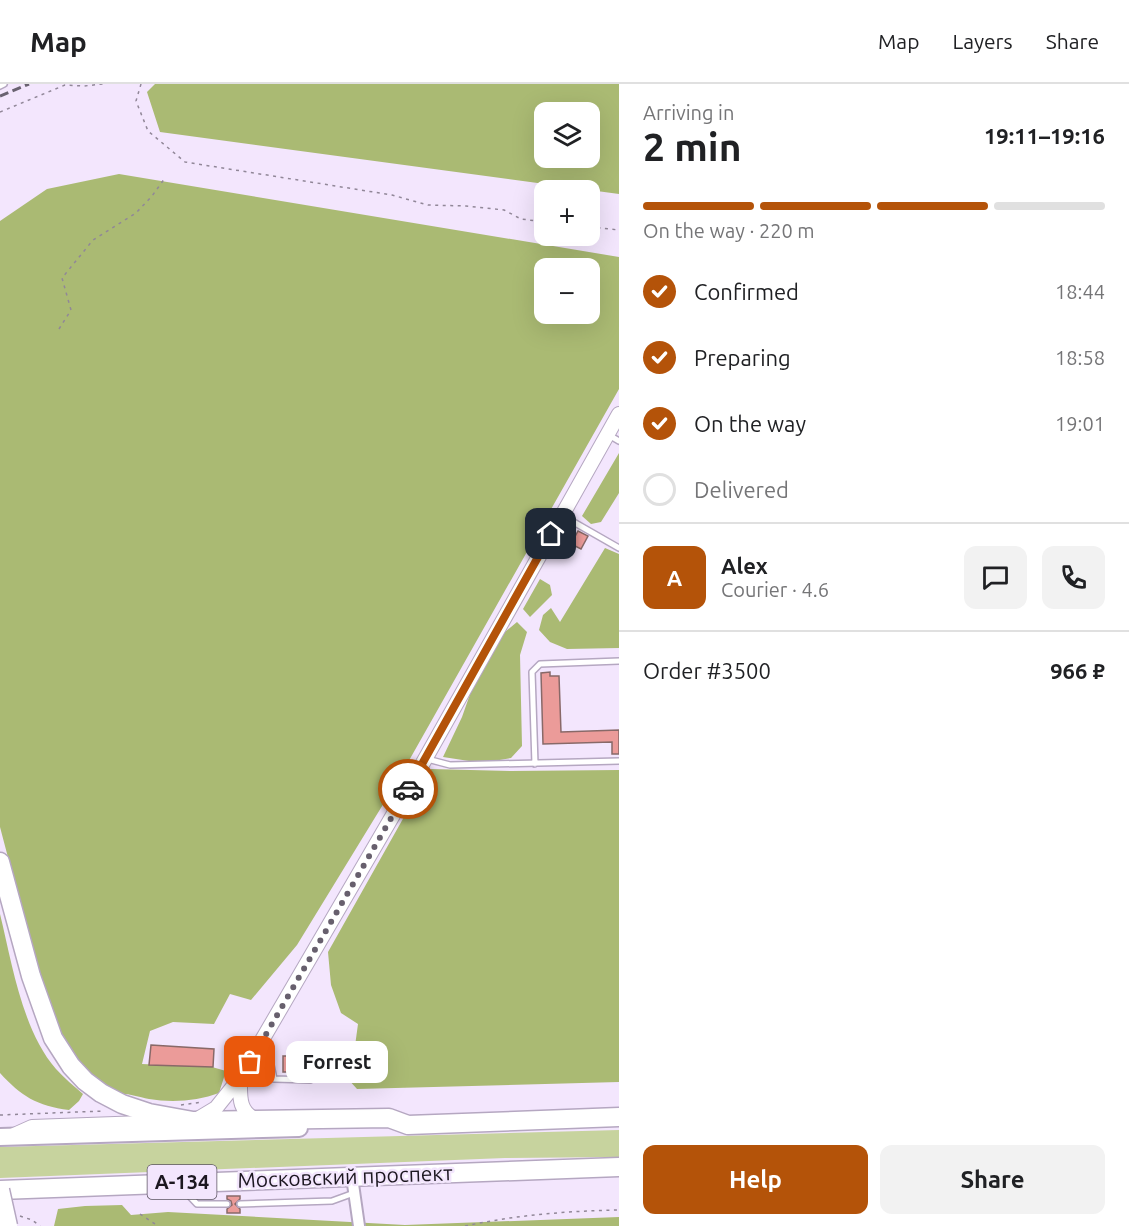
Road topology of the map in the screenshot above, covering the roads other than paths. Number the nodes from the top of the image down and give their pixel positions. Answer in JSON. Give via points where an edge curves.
{"nodes":[{"id":1,"x":619,"y":414,"type":"edge"},
{"id":2,"x":613,"y":437,"type":"edge"},
{"id":3,"x":561,"y":515,"type":"junction"},
{"id":4,"x":619,"y":548,"type":"edge"},
{"id":5,"x":619,"y":661,"type":"edge"},
{"id":6,"x":425,"y":758,"type":"junction"},
{"id":7,"x":619,"y":761,"type":"edge"},
{"id":8,"x":535,"y":764,"type":"junction"},
{"id":9,"x":0,"y":862,"type":"edge"},
{"id":10,"x":250,"y":1062,"type":"junction"},
{"id":11,"x":240,"y":1078,"type":"junction"},
{"id":12,"x":310,"y":1080,"type":"dead end"},
{"id":13,"x":619,"y":1117,"type":"edge"},
{"id":14,"x":257,"y":1120,"type":"junction"},
{"id":15,"x":193,"y":1121,"type":"junction"},
{"id":16,"x":408,"y":1125,"type":"junction"},
{"id":17,"x":5,"y":1136,"type":"edge"},
{"id":18,"x":619,"y":1167,"type":"edge"},
{"id":19,"x":176,"y":1182,"type":"junction"},
{"id":20,"x":353,"y":1185,"type":"junction"},
{"id":21,"x":0,"y":1190,"type":"edge"},
{"id":22,"x":227,"y":1204,"type":"dead end"},
{"id":23,"x":240,"y":1204,"type":"dead end"},
{"id":24,"x":12,"y":1221,"type":"edge"},
{"id":25,"x":359,"y":1226,"type":"edge"}],
"edges":[{"from":1,"to":2,"type":"street"},
{"from":2,"to":3,"type":"street"},
{"from":3,"to":4,"type":"lane"},
{"from":3,"to":6,"type":"street"},
{"from":5,"to":8,"type":"lane","via":[[540,664],[532,672]]},
{"from":6,"to":8,"type":"lane","via":[[450,765]]},
{"from":6,"to":10,"type":"street"},
{"from":7,"to":8,"type":"lane"},
{"from":9,"to":15,"type":"highway","via":[[40,1006],[70,1066],[101,1093],[122,1104]]},
{"from":10,"to":11,"type":"street"},
{"from":10,"to":12,"type":"lane","via":[[271,1065],[274,1079]]},
{"from":11,"to":14,"type":"street","via":[[244,1113]]},
{"from":11,"to":15,"type":"street","via":[[216,1108]]},
{"from":13,"to":16,"type":"highway"},
{"from":14,"to":15,"type":"highway"},
{"from":14,"to":16,"type":"highway","via":[[388,1118]]},
{"from":15,"to":17,"type":"street","via":[[32,1127]]},
{"from":16,"to":17,"type":"main road"},
{"from":18,"to":20,"type":"highway","name":"Московский проспект","number":"А-134"},
{"from":19,"to":20,"type":"highway","name":"Московский проспект","number":"А-134"},
{"from":19,"to":21,"type":"highway","name":"Московский проспект","number":"А-134"},
{"from":19,"to":22,"type":"lane","via":[[197,1204]]},
{"from":20,"to":23,"type":"lane","via":[[332,1201]]},
{"from":20,"to":25,"type":"street"},
{"from":21,"to":24,"type":"highway","bridge":true}]}
